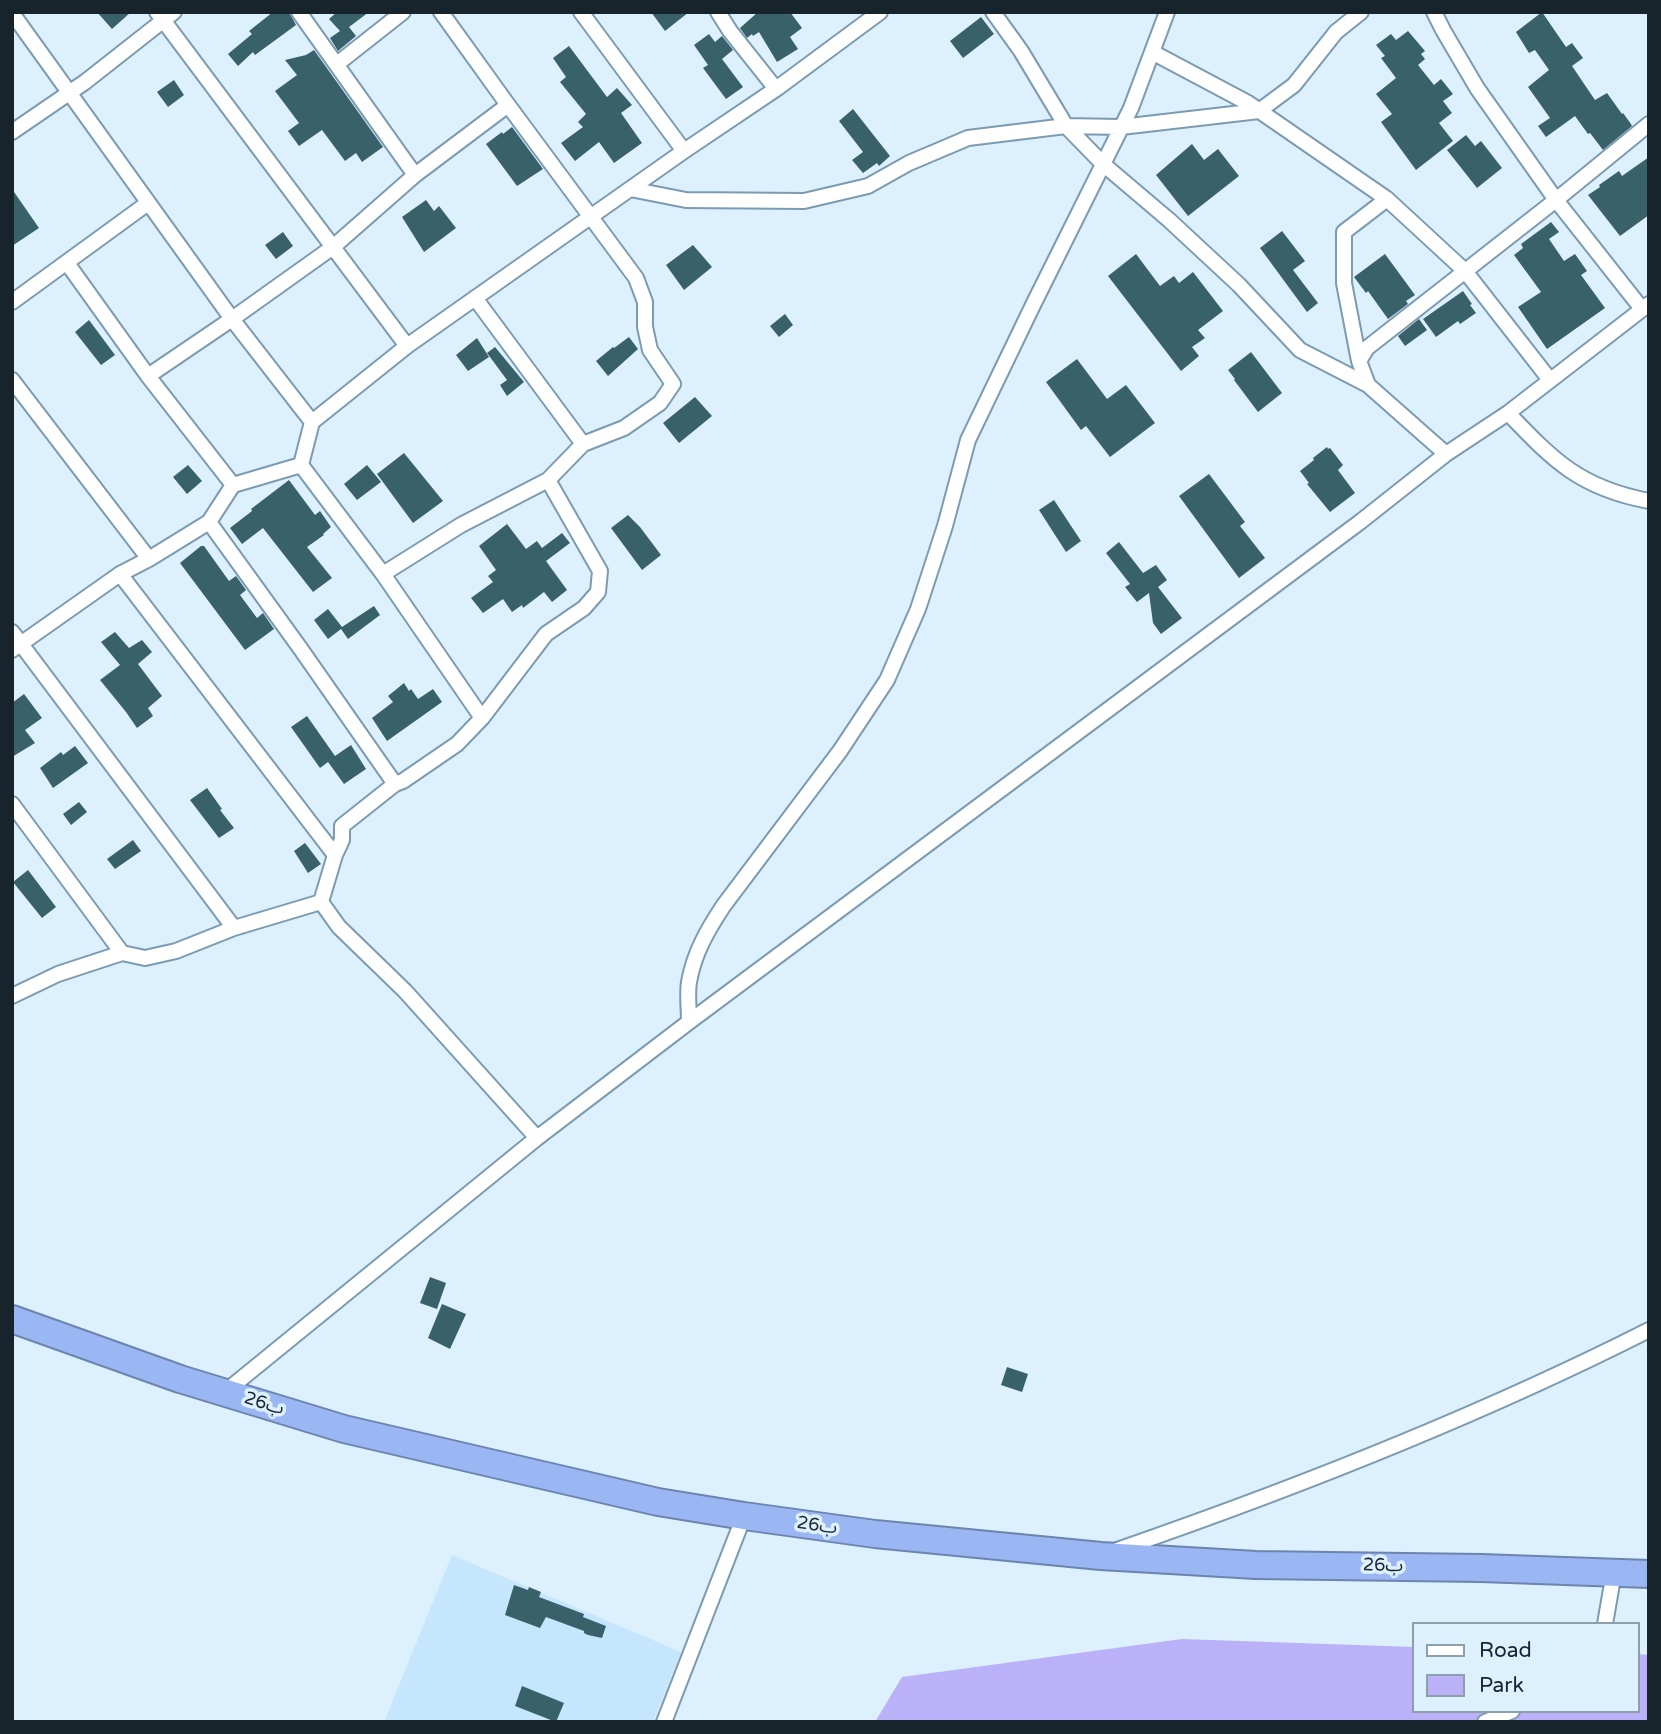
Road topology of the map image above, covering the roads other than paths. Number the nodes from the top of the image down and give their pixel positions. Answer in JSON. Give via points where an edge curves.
{"nodes":[{"id":1,"x":299,"y":12,"type":"edge"},
{"id":2,"x":402,"y":12,"type":"edge"},
{"id":3,"x":441,"y":12,"type":"edge"},
{"id":4,"x":581,"y":12,"type":"edge"},
{"id":5,"x":718,"y":12,"type":"edge"},
{"id":6,"x":880,"y":12,"type":"edge"},
{"id":7,"x":993,"y":12,"type":"edge"},
{"id":8,"x":1167,"y":12,"type":"edge"},
{"id":9,"x":1361,"y":12,"type":"edge"},
{"id":10,"x":1434,"y":12,"type":"edge"},
{"id":11,"x":12,"y":13,"type":"edge"},
{"id":12,"x":165,"y":15,"type":"edge"},
{"id":13,"x":1152,"y":52,"type":"junction"},
{"id":14,"x":337,"y":64,"type":"junction"},
{"id":15,"x":776,"y":89,"type":"junction"},
{"id":16,"x":70,"y":92,"type":"junction"},
{"id":17,"x":508,"y":105,"type":"junction"},
{"id":18,"x":1259,"y":111,"type":"junction"},
{"id":19,"x":1649,"y":124,"type":"edge"},
{"id":20,"x":1066,"y":126,"type":"junction"},
{"id":21,"x":1121,"y":127,"type":"junction"},
{"id":22,"x":12,"y":132,"type":"edge"},
{"id":23,"x":684,"y":151,"type":"junction"},
{"id":24,"x":1103,"y":164,"type":"junction"},
{"id":25,"x":415,"y":175,"type":"junction"},
{"id":26,"x":630,"y":189,"type":"junction"},
{"id":27,"x":1387,"y":199,"type":"junction"},
{"id":28,"x":1556,"y":200,"type":"junction"},
{"id":29,"x":148,"y":203,"type":"junction"},
{"id":30,"x":591,"y":218,"type":"junction"},
{"id":31,"x":333,"y":247,"type":"junction"},
{"id":32,"x":67,"y":263,"type":"junction"},
{"id":33,"x":1465,"y":271,"type":"junction"},
{"id":34,"x":475,"y":298,"type":"junction"},
{"id":35,"x":12,"y":302,"type":"edge"},
{"id":36,"x":1646,"y":307,"type":"edge"},
{"id":37,"x":232,"y":319,"type":"junction"},
{"id":38,"x":407,"y":346,"type":"junction"},
{"id":39,"x":1359,"y":361,"type":"junction"},
{"id":40,"x":148,"y":376,"type":"junction"},
{"id":41,"x":12,"y":380,"type":"edge"},
{"id":42,"x":1550,"y":380,"type":"junction"},
{"id":43,"x":1368,"y":385,"type":"junction"},
{"id":44,"x":1508,"y":413,"type":"junction"},
{"id":45,"x":312,"y":422,"type":"junction"},
{"id":46,"x":583,"y":444,"type":"junction"},
{"id":47,"x":1446,"y":454,"type":"junction"},
{"id":48,"x":302,"y":465,"type":"junction"},
{"id":49,"x":548,"y":480,"type":"junction"},
{"id":50,"x":233,"y":485,"type":"junction"},
{"id":51,"x":1649,"y":501,"type":"edge"},
{"id":52,"x":209,"y":522,"type":"junction"},
{"id":53,"x":149,"y":559,"type":"junction"},
{"id":54,"x":120,"y":574,"type":"junction"},
{"id":55,"x":383,"y":574,"type":"junction"},
{"id":56,"x":15,"y":642,"type":"edge"},
{"id":57,"x":482,"y":718,"type":"junction"},
{"id":58,"x":395,"y":784,"type":"junction"},
{"id":59,"x":12,"y":804,"type":"edge"},
{"id":60,"x":335,"y":855,"type":"junction"},
{"id":61,"x":321,"y":902,"type":"junction"},
{"id":62,"x":234,"y":928,"type":"junction"},
{"id":63,"x":122,"y":953,"type":"junction"},
{"id":64,"x":13,"y":993,"type":"edge"},
{"id":65,"x":689,"y":1021,"type":"junction"},
{"id":66,"x":537,"y":1138,"type":"junction"},
{"id":67,"x":12,"y":1319,"type":"edge"},
{"id":68,"x":1649,"y":1330,"type":"edge"},
{"id":69,"x":225,"y":1392,"type":"junction"},
{"id":70,"x":744,"y":1516,"type":"junction"},
{"id":71,"x":1101,"y":1556,"type":"junction"},
{"id":72,"x":1614,"y":1572,"type":"junction"},
{"id":73,"x":1649,"y":1574,"type":"edge"},
{"id":74,"x":1605,"y":1622,"type":"edge"},
{"id":75,"x":1507,"y":1713,"type":"edge"},
{"id":76,"x":664,"y":1722,"type":"edge"},
{"id":77,"x":1485,"y":1722,"type":"edge"}],
"edges":[{"from":1,"to":14,"type":"street"},
{"from":2,"to":14,"type":"street"},
{"from":3,"to":17,"type":"street"},
{"from":4,"to":23,"type":"street"},
{"from":5,"to":15,"type":"street"},
{"from":6,"to":15,"type":"street"},
{"from":7,"to":20,"type":"street"},
{"from":8,"to":13,"type":"street"},
{"from":9,"to":18,"type":"street","via":[[1336,32],[1294,85]]},
{"from":10,"to":28,"type":"street","via":[[1477,88]]},
{"from":11,"to":16,"type":"street"},
{"from":12,"to":16,"type":"street"},
{"from":12,"to":31,"type":"street"},
{"from":13,"to":18,"type":"street"},
{"from":13,"to":21,"type":"street"},
{"from":14,"to":25,"type":"street"},
{"from":15,"to":23,"type":"street"},
{"from":16,"to":22,"type":"street"},
{"from":16,"to":29,"type":"street"},
{"from":17,"to":25,"type":"street"},
{"from":17,"to":30,"type":"street"},
{"from":18,"to":21,"type":"street"},
{"from":18,"to":27,"type":"street"},
{"from":19,"to":28,"type":"street"},
{"from":20,"to":21,"type":"street"},
{"from":20,"to":24,"type":"street"},
{"from":20,"to":26,"type":"street","via":[[968,138],[867,186],[804,201],[686,200]]},
{"from":21,"to":24,"type":"street"},
{"from":23,"to":26,"type":"street"},
{"from":24,"to":43,"type":"street","via":[[1239,285],[1300,350]]},
{"from":24,"to":65,"type":"street","via":[[968,440],[926,586],[887,680],[708,929],[688,984]]},
{"from":25,"to":31,"type":"street"},
{"from":26,"to":30,"type":"street"},
{"from":27,"to":33,"type":"street"},
{"from":27,"to":39,"type":"street","via":[[1343,232],[1344,283]]},
{"from":28,"to":33,"type":"street"},
{"from":28,"to":36,"type":"street"},
{"from":29,"to":32,"type":"street"},
{"from":29,"to":37,"type":"street"},
{"from":30,"to":34,"type":"street"},
{"from":30,"to":46,"type":"street","via":[[636,278],[645,302],[650,350],[673,384],[660,403],[624,428]]},
{"from":31,"to":37,"type":"street"},
{"from":31,"to":38,"type":"street"},
{"from":32,"to":35,"type":"street"},
{"from":32,"to":40,"type":"street"},
{"from":33,"to":39,"type":"street","via":[[1367,348]]},
{"from":33,"to":42,"type":"street"},
{"from":34,"to":38,"type":"street"},
{"from":34,"to":46,"type":"street"},
{"from":36,"to":42,"type":"street"},
{"from":37,"to":40,"type":"street"},
{"from":37,"to":45,"type":"street"},
{"from":38,"to":45,"type":"street"},
{"from":39,"to":43,"type":"street"},
{"from":40,"to":50,"type":"street"},
{"from":41,"to":53,"type":"street"},
{"from":42,"to":44,"type":"street"},
{"from":43,"to":47,"type":"street"},
{"from":44,"to":47,"type":"street"},
{"from":44,"to":51,"type":"street","via":[[1549,455],[1586,481]]},
{"from":45,"to":48,"type":"street"},
{"from":46,"to":49,"type":"street"},
{"from":47,"to":65,"type":"street"},
{"from":48,"to":50,"type":"street"},
{"from":48,"to":55,"type":"street"},
{"from":49,"to":55,"type":"street","via":[[461,525]]},
{"from":49,"to":57,"type":"street","via":[[600,571],[598,592],[584,608],[546,634]]},
{"from":50,"to":52,"type":"street"},
{"from":52,"to":53,"type":"street"},
{"from":52,"to":58,"type":"street"},
{"from":53,"to":54,"type":"street"},
{"from":54,"to":56,"type":"street"},
{"from":54,"to":60,"type":"street"},
{"from":55,"to":57,"type":"street"},
{"from":56,"to":62,"type":"street"},
{"from":57,"to":58,"type":"street","via":[[457,744]]},
{"from":58,"to":60,"type":"street","via":[[342,826]]},
{"from":59,"to":63,"type":"street"},
{"from":60,"to":61,"type":"street"},
{"from":61,"to":62,"type":"street"},
{"from":61,"to":66,"type":"street","via":[[339,927],[405,990]]},
{"from":62,"to":63,"type":"street","via":[[145,958]]},
{"from":63,"to":64,"type":"street"},
{"from":65,"to":66,"type":"street"},
{"from":66,"to":69,"type":"street"},
{"from":67,"to":69,"type":"highway","name":"26ب"},
{"from":68,"to":71,"type":"street","via":[[1483,1409],[1357,1462]]},
{"from":69,"to":70,"type":"highway","name":"26ب","via":[[344,1429],[658,1502]]},
{"from":70,"to":71,"type":"highway","name":"26ب"},
{"from":70,"to":76,"type":"street"},
{"from":71,"to":72,"type":"highway","name":"26ب","via":[[1256,1565]]},
{"from":72,"to":73,"type":"highway","name":"26ب"},
{"from":72,"to":74,"type":"street"},
{"from":75,"to":77,"type":"street"}]}
